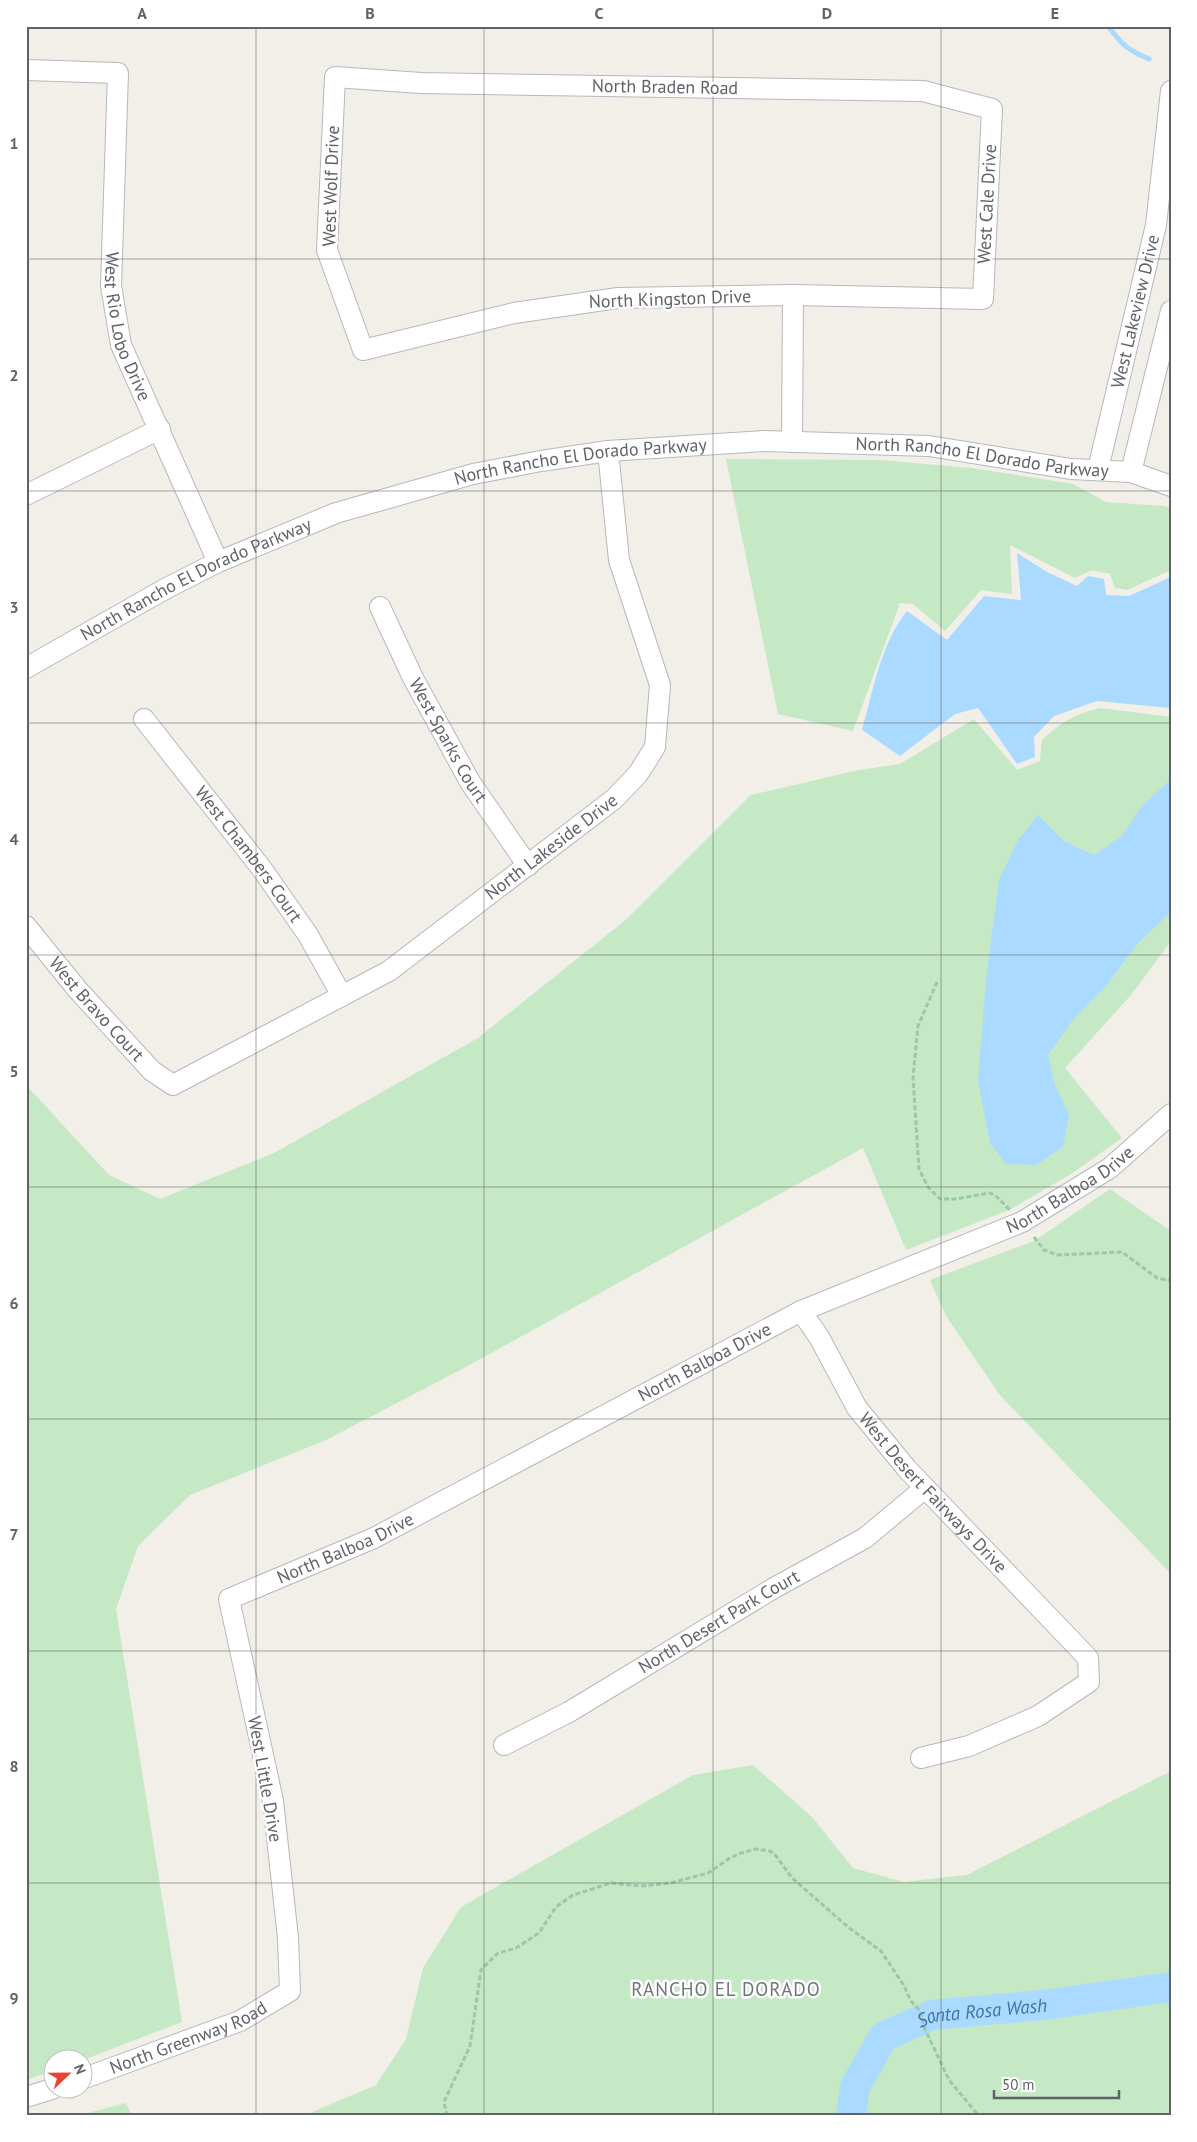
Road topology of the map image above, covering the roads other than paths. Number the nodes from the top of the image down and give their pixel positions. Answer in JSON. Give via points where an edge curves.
{"nodes":[{"id":1,"x":26,"y":70,"type":"edge"},
{"id":2,"x":335,"y":77,"type":"joint"},
{"id":3,"x":1171,"y":92,"type":"edge"},
{"id":4,"x":992,"y":109,"type":"joint"},
{"id":5,"x":793,"y":295,"type":"junction"},
{"id":6,"x":983,"y":299,"type":"joint"},
{"id":7,"x":1171,"y":311,"type":"edge"},
{"id":8,"x":362,"y":350,"type":"joint"},
{"id":9,"x":160,"y":429,"type":"junction"},
{"id":10,"x":792,"y":442,"type":"junction"},
{"id":11,"x":608,"y":451,"type":"junction"},
{"id":12,"x":1098,"y":469,"type":"junction"},
{"id":13,"x":1131,"y":472,"type":"junction"},
{"id":14,"x":1171,"y":486,"type":"edge"},
{"id":15,"x":26,"y":495,"type":"edge"},
{"id":16,"x":218,"y":562,"type":"junction"},
{"id":17,"x":380,"y":607,"type":"dead end"},
{"id":18,"x":26,"y":668,"type":"edge"},
{"id":19,"x":144,"y":719,"type":"dead end"},
{"id":20,"x":528,"y":866,"type":"junction"},
{"id":21,"x":26,"y":926,"type":"edge"},
{"id":22,"x":342,"y":996,"type":"junction"},
{"id":23,"x":174,"y":1085,"type":"joint"},
{"id":24,"x":1171,"y":1114,"type":"edge"},
{"id":25,"x":801,"y":1311,"type":"junction"},
{"id":26,"x":925,"y":1488,"type":"junction"},
{"id":27,"x":229,"y":1599,"type":"joint"},
{"id":28,"x":504,"y":1745,"type":"dead end"},
{"id":29,"x":921,"y":1758,"type":"dead end"},
{"id":30,"x":290,"y":1991,"type":"joint"},
{"id":31,"x":92,"y":2075,"type":"edge"},
{"id":32,"x":42,"y":2092,"type":"edge"},
{"id":33,"x":26,"y":2097,"type":"edge"}],
"edges":[{"from":1,"to":9,"type":"street","name":"West Rio Lobo Drive","via":[[118,74],[111,286],[121,345]]},
{"from":2,"to":4,"type":"street","name":"North Braden Road","via":[[421,82],[923,91]]},
{"from":2,"to":8,"type":"street","name":"West Wolf Drive","via":[[327,250]]},
{"from":3,"to":12,"type":"street","name":"West Lakeview Drive","via":[[1156,225]]},
{"from":4,"to":6,"type":"street","name":"West Cale Drive"},
{"from":5,"to":6,"type":"street","name":"North Kingston Drive"},
{"from":5,"to":8,"type":"street","name":"North Kingston Drive","via":[[618,298],[514,313]]},
{"from":5,"to":10,"type":"street"},
{"from":7,"to":13,"type":"street","name":"West Lakeview Drive"},
{"from":9,"to":15,"type":"street"},
{"from":9,"to":16,"type":"street","name":"West Rio Lobo Drive"},
{"from":10,"to":11,"type":"street","name":"North Rancho El Dorado Parkway"},
{"from":10,"to":12,"type":"street","name":"North Rancho El Dorado Parkway","via":[[929,446],[1071,469]]},
{"from":11,"to":16,"type":"street","name":"North Rancho El Dorado Parkway","via":[[474,474],[402,493],[336,513]]},
{"from":11,"to":20,"type":"street","name":"North Lakeside Drive","via":[[619,560],[660,686],[655,747],[638,774],[614,799]]},
{"from":12,"to":13,"type":"street","name":"North Rancho El Dorado Parkway"},
{"from":13,"to":14,"type":"street","name":"North Rancho El Dorado Parkway"},
{"from":16,"to":18,"type":"street","name":"North Rancho El Dorado Parkway"},
{"from":17,"to":20,"type":"street","name":"West Sparks Court","via":[[413,678],[470,782]]},
{"from":19,"to":22,"type":"street","name":"West Chambers Court","via":[[262,869],[308,934]]},
{"from":20,"to":22,"type":"street","name":"North Lakeside Drive","via":[[389,971]]},
{"from":21,"to":23,"type":"street","name":"West Bravo Court","via":[[152,1071]]},
{"from":22,"to":23,"type":"street","name":"North Lakeside Drive"},
{"from":24,"to":25,"type":"street","name":"North Balboa Drive","via":[[1110,1168],[1022,1222]]},
{"from":25,"to":26,"type":"street","name":"West Desert Fairways Drive","via":[[819,1337],[857,1408]]},
{"from":25,"to":27,"type":"street","name":"North Balboa Drive","via":[[374,1538]]},
{"from":26,"to":28,"type":"street","name":"North Desert Park Court","via":[[865,1538],[774,1588],[569,1712]]},
{"from":26,"to":29,"type":"street","name":"West Desert Fairways Drive","via":[[1088,1658],[1089,1682],[1038,1716],[969,1746]]},
{"from":27,"to":30,"type":"street","name":"West Little Drive","via":[[273,1801],[288,1938]]},
{"from":30,"to":31,"type":"street","name":"North Greenway Road","via":[[240,2021]]},
{"from":32,"to":33,"type":"street"}]}
